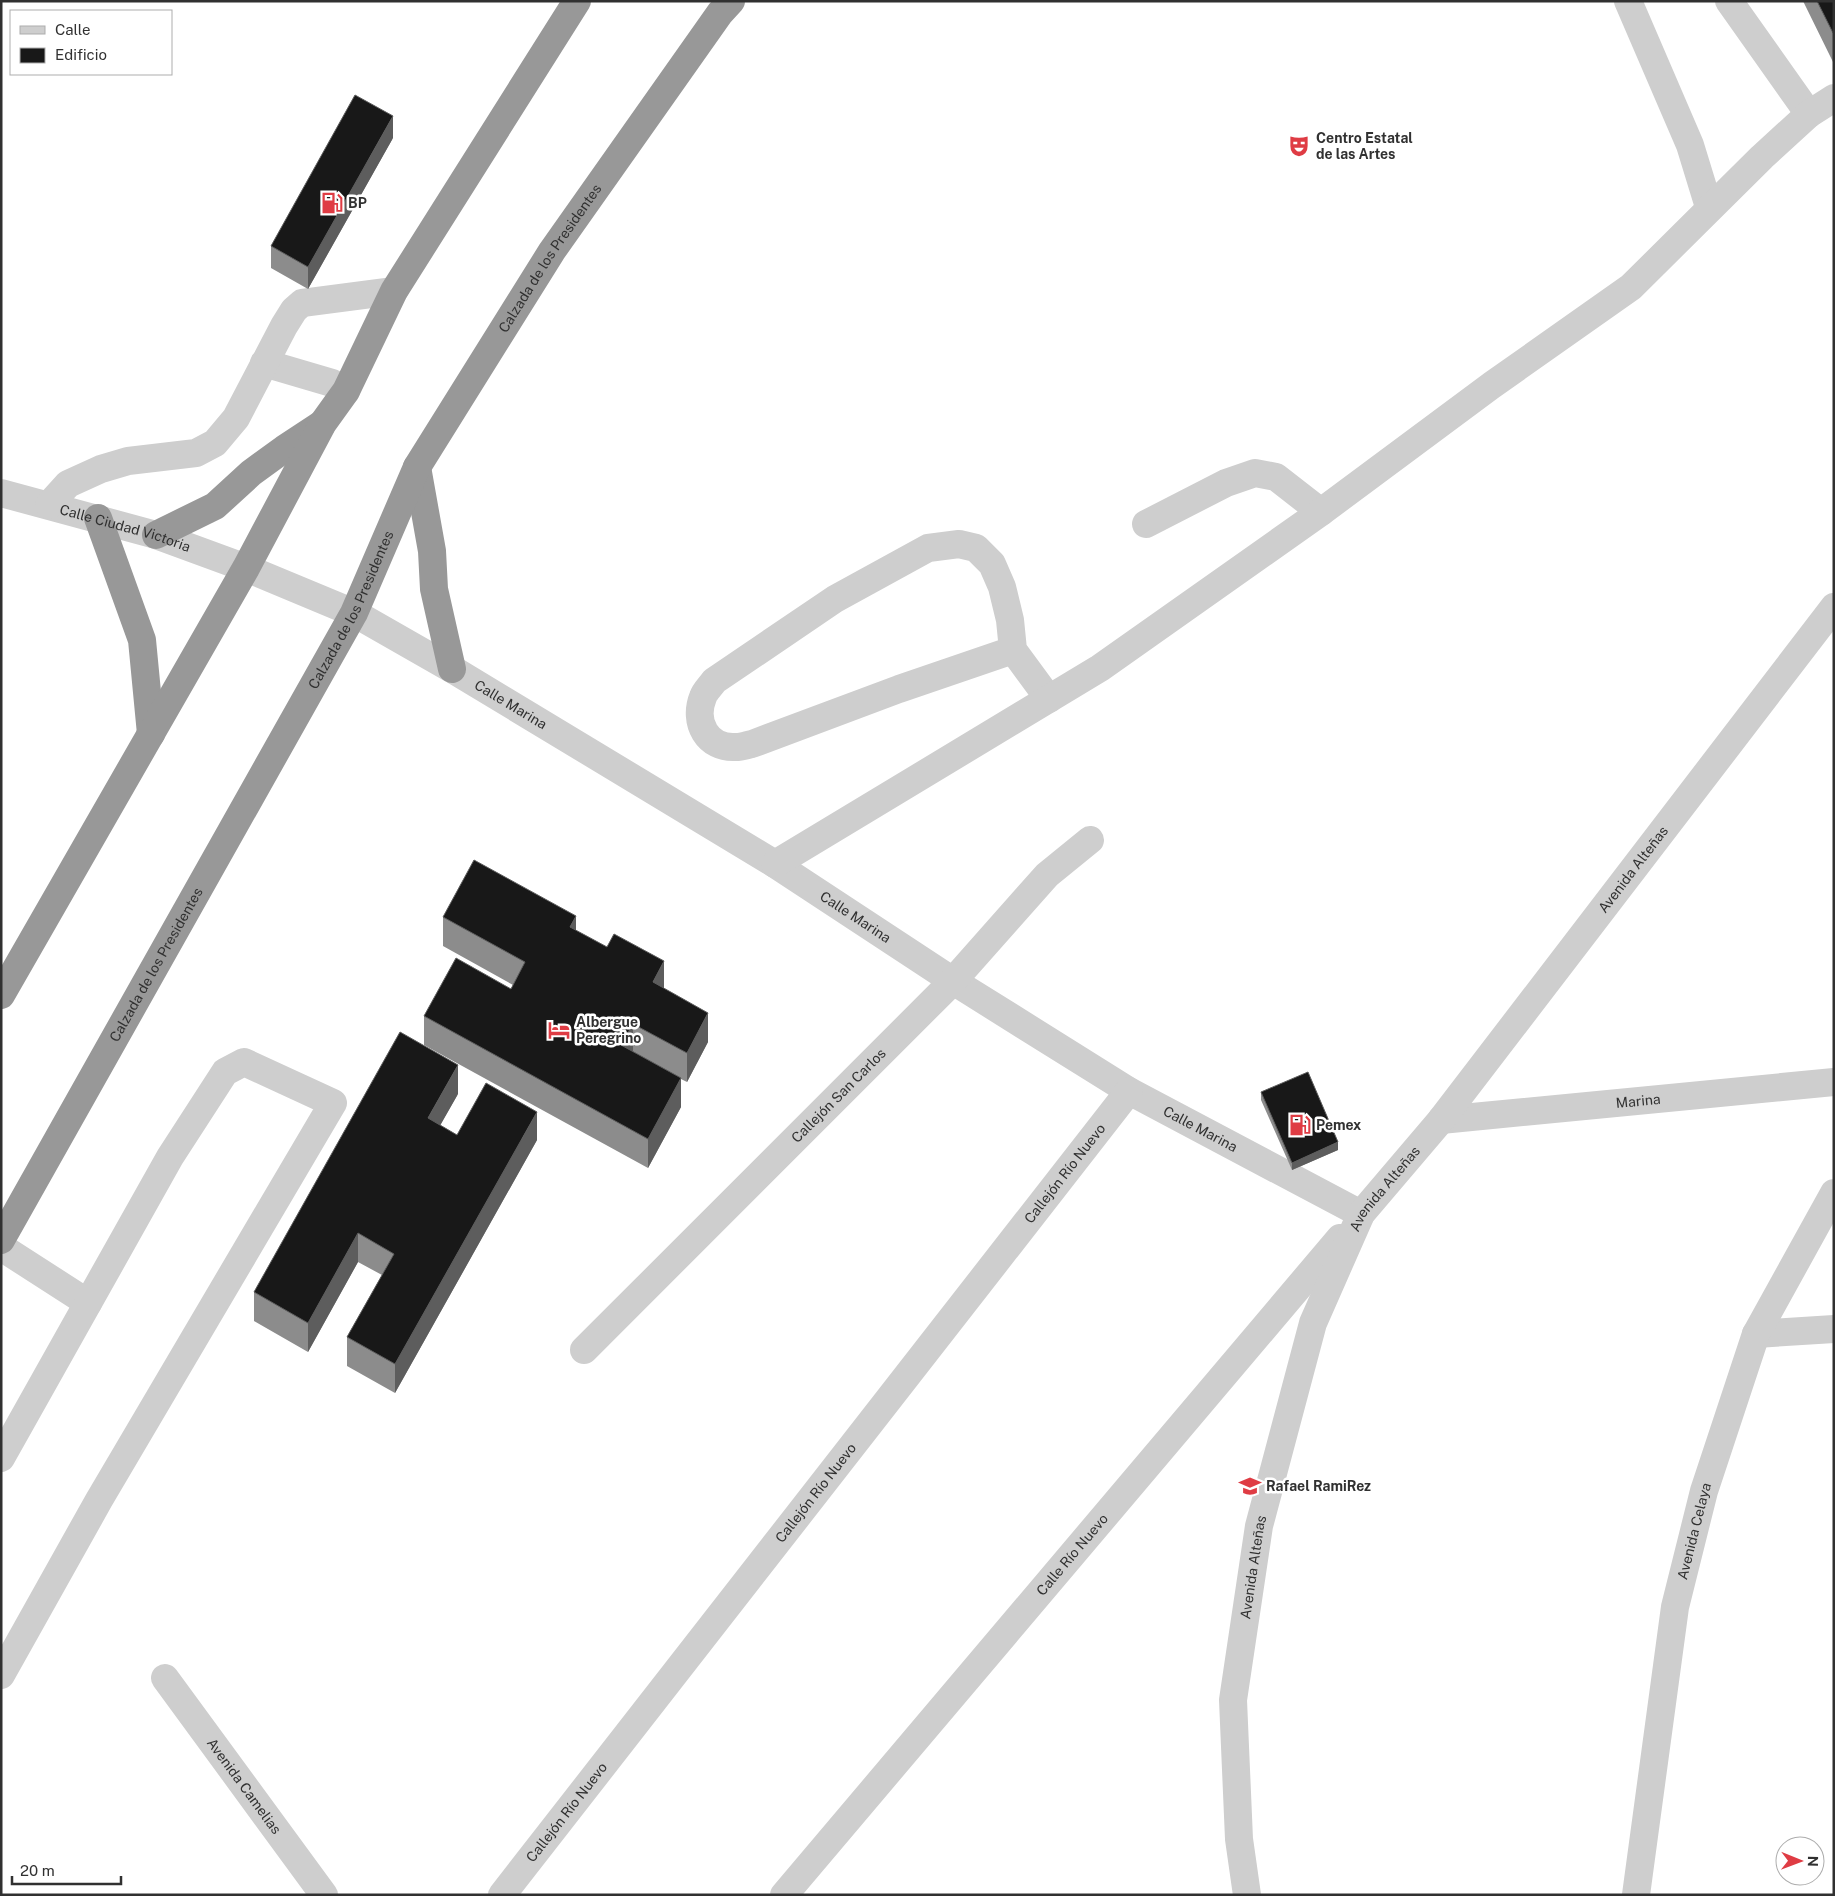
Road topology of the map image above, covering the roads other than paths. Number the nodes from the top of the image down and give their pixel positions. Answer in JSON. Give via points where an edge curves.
{"nodes":[{"id":1,"x":577,"y":1,"type":"edge"},
{"id":2,"x":732,"y":1,"type":"edge"},
{"id":3,"x":1628,"y":1,"type":"edge"},
{"id":4,"x":1729,"y":1,"type":"edge"},
{"id":5,"x":1834,"y":98,"type":"edge"},
{"id":6,"x":1809,"y":114,"type":"junction"},
{"id":7,"x":1709,"y":207,"type":"junction"},
{"id":8,"x":394,"y":291,"type":"junction"},
{"id":9,"x":264,"y":363,"type":"junction"},
{"id":10,"x":346,"y":391,"type":"junction"},
{"id":11,"x":323,"y":423,"type":"junction"},
{"id":12,"x":417,"y":467,"type":"junction"},
{"id":13,"x":1,"y":493,"type":"edge"},
{"id":14,"x":49,"y":505,"type":"junction"},
{"id":15,"x":1321,"y":512,"type":"junction"},
{"id":16,"x":98,"y":518,"type":"junction"},
{"id":17,"x":1146,"y":524,"type":"dead end"},
{"id":18,"x":156,"y":535,"type":"junction"},
{"id":19,"x":246,"y":568,"type":"junction"},
{"id":20,"x":1834,"y":607,"type":"edge"},
{"id":21,"x":354,"y":613,"type":"junction"},
{"id":22,"x":1013,"y":650,"type":"junction"},
{"id":23,"x":452,"y":669,"type":"junction"},
{"id":24,"x":1049,"y":699,"type":"junction"},
{"id":25,"x":151,"y":734,"type":"junction"},
{"id":26,"x":1090,"y":840,"type":"dead end"},
{"id":27,"x":775,"y":864,"type":"junction"},
{"id":28,"x":953,"y":981,"type":"junction"},
{"id":29,"x":1,"y":994,"type":"edge"},
{"id":30,"x":1834,"y":1082,"type":"edge"},
{"id":31,"x":1129,"y":1091,"type":"junction"},
{"id":32,"x":1441,"y":1120,"type":"junction"},
{"id":33,"x":1834,"y":1193,"type":"edge"},
{"id":34,"x":1360,"y":1214,"type":"junction"},
{"id":35,"x":1,"y":1240,"type":"edge"},
{"id":36,"x":1,"y":1247,"type":"edge"},
{"id":37,"x":88,"y":1303,"type":"junction"},
{"id":38,"x":1834,"y":1329,"type":"edge"},
{"id":39,"x":1756,"y":1334,"type":"junction"},
{"id":40,"x":584,"y":1350,"type":"dead end"},
{"id":41,"x":1,"y":1458,"type":"edge"},
{"id":42,"x":1,"y":1676,"type":"edge"},
{"id":43,"x":165,"y":1678,"type":"dead end"},
{"id":44,"x":310,"y":1890,"type":"edge"},
{"id":45,"x":502,"y":1895,"type":"edge"},
{"id":46,"x":784,"y":1895,"type":"edge"},
{"id":47,"x":1246,"y":1895,"type":"edge"},
{"id":48,"x":1636,"y":1895,"type":"edge"}],
"edges":[{"from":1,"to":8,"type":"highway"},
{"from":2,"to":12,"type":"highway","name":"Calzada de los Presidentes","via":[[720,13],[552,250]]},
{"from":3,"to":7,"type":"street","via":[[1690,145]]},
{"from":4,"to":6,"type":"street"},
{"from":5,"to":6,"type":"street"},
{"from":6,"to":7,"type":"street"},
{"from":7,"to":15,"type":"street","via":[[1631,287]]},
{"from":8,"to":9,"type":"street","via":[[302,303],[294,310]]},
{"from":8,"to":10,"type":"highway"},
{"from":9,"to":10,"type":"street","via":[[332,383]]},
{"from":9,"to":14,"type":"street","via":[[236,418],[215,443],[196,453],[128,461],[101,469],[68,484]]},
{"from":10,"to":11,"type":"highway"},
{"from":11,"to":18,"type":"highway","via":[[251,473],[215,506]]},
{"from":11,"to":19,"type":"highway"},
{"from":12,"to":21,"type":"highway","name":"Calzada de los Presidentes"},
{"from":12,"to":23,"type":"highway","via":[[432,551],[434,589]]},
{"from":13,"to":14,"type":"street","name":"Calle Ciudad Victoria"},
{"from":14,"to":16,"type":"street","name":"Calle Ciudad Victoria"},
{"from":15,"to":17,"type":"street","via":[[1276,477],[1255,473],[1226,483]]},
{"from":15,"to":24,"type":"street","via":[[1100,668]]},
{"from":16,"to":18,"type":"street","name":"Calle Ciudad Victoria"},
{"from":16,"to":25,"type":"highway","via":[[142,640]]},
{"from":18,"to":19,"type":"street","name":"Calle Ciudad Victoria"},
{"from":19,"to":21,"type":"street","name":"Calle Ciudad Victoria"},
{"from":19,"to":25,"type":"highway"},
{"from":20,"to":32,"type":"street","name":"Avenida Alteñas"},
{"from":21,"to":23,"type":"street","name":"Calle Marina"},
{"from":21,"to":35,"type":"highway","name":"Calzada de los Presidentes"},
{"from":22,"to":22,"type":"street","via":[[735,748],[719,745],[708,738],[699,715],[703,696],[714,681],[836,599],[928,548],[959,544],[976,548],[992,564],[1002,587]]},
{"from":22,"to":24,"type":"street"},
{"from":23,"to":27,"type":"street","name":"Calle Marina"},
{"from":24,"to":27,"type":"street"},
{"from":25,"to":29,"type":"highway"},
{"from":26,"to":28,"type":"street","name":"Callejón San Carlos","via":[[1047,875]]},
{"from":27,"to":28,"type":"street","name":"Calle Marina"},
{"from":28,"to":31,"type":"street","name":"Calle Marina"},
{"from":28,"to":40,"type":"street","name":"Callejón San Carlos"},
{"from":30,"to":32,"type":"street","name":"Marina"},
{"from":31,"to":34,"type":"street","name":"Calle Marina"},
{"from":31,"to":45,"type":"street","name":"Callejón Río Nuevo"},
{"from":32,"to":34,"type":"street","name":"Avenida Alteñas"},
{"from":33,"to":39,"type":"street","name":"Avenida Celaya"},
{"from":34,"to":46,"type":"street","name":"Calle Río Nuevo"},
{"from":34,"to":47,"type":"street","name":"Avenida Alteñas","via":[[1313,1322],[1259,1526],[1233,1700],[1239,1838]]},
{"from":36,"to":37,"type":"street"},
{"from":37,"to":41,"type":"street"},
{"from":37,"to":42,"type":"street","via":[[170,1157],[225,1072],[244,1062],[333,1103],[99,1500]]},
{"from":38,"to":39,"type":"street"},
{"from":39,"to":48,"type":"street","name":"Avenida Celaya","via":[[1704,1491],[1674,1608]]},
{"from":43,"to":44,"type":"street","name":"Avenida Camelias"}]}
